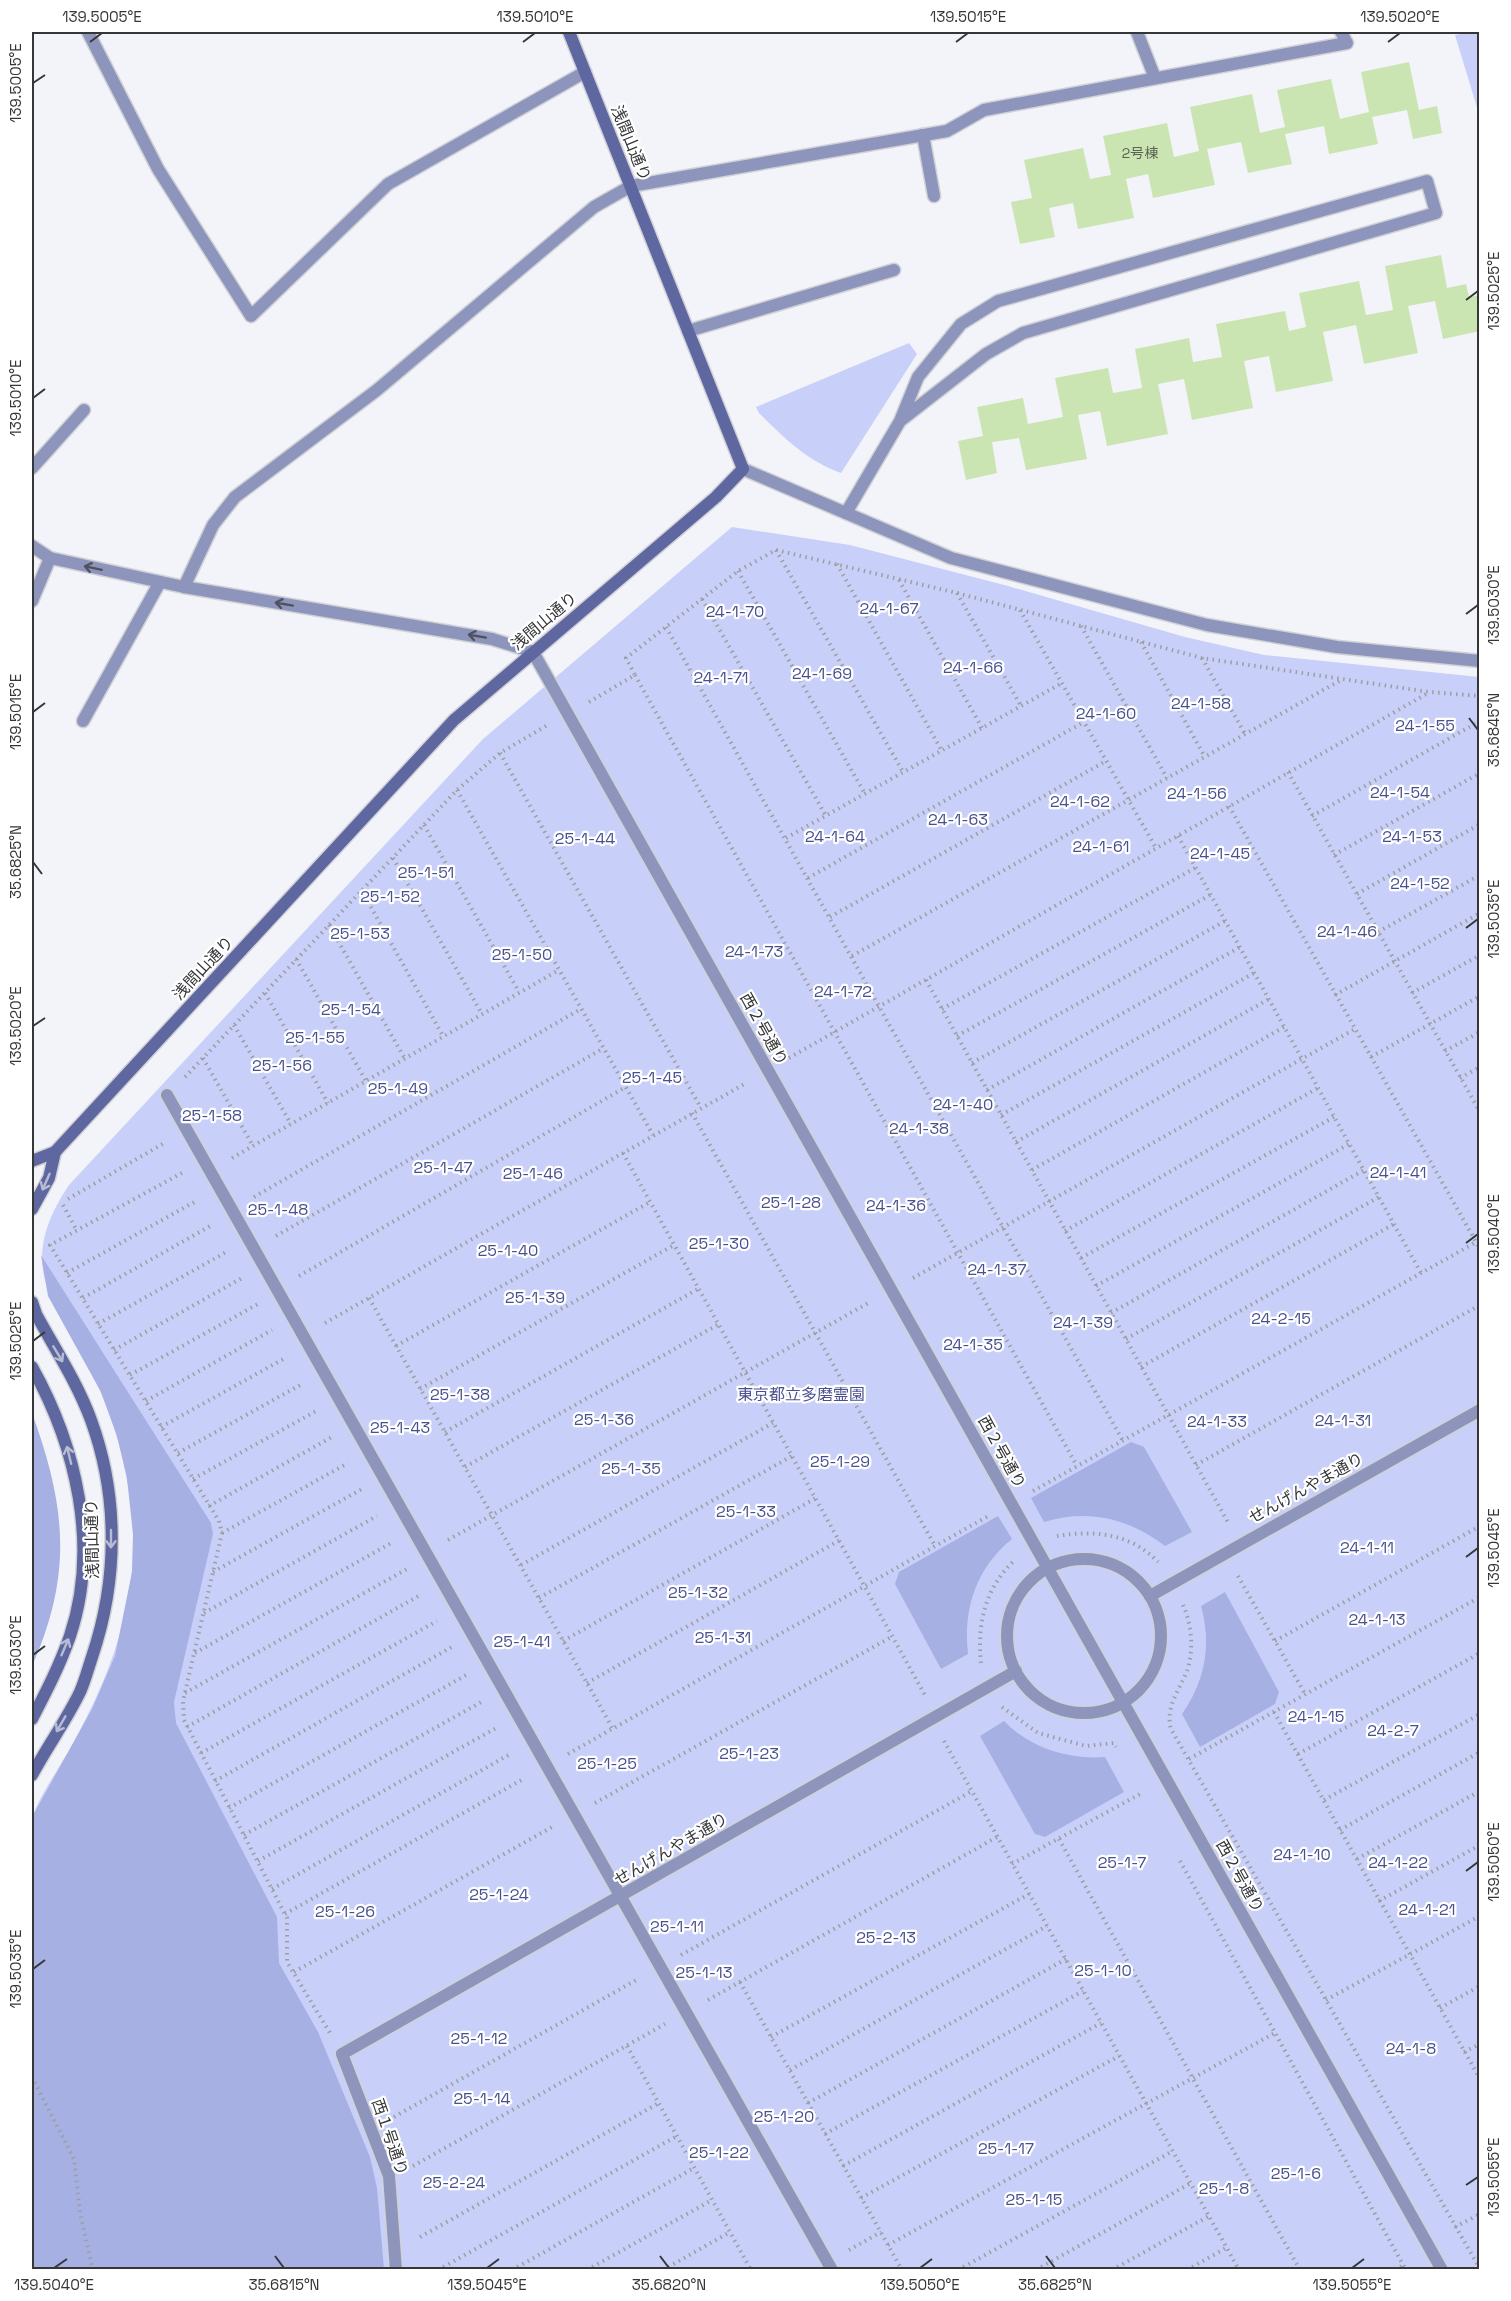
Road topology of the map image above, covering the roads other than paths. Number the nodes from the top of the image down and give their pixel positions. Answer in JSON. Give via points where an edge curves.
{"nodes":[{"id":1,"x":87,"y":32,"type":"edge"},
{"id":2,"x":569,"y":32,"type":"edge"},
{"id":3,"x":1137,"y":32,"type":"edge"},
{"id":4,"x":1341,"y":32,"type":"edge"},
{"id":5,"x":585,"y":72,"type":"junction"},
{"id":6,"x":1155,"y":78,"type":"junction"},
{"id":7,"x":923,"y":135,"type":"junction"},
{"id":8,"x":631,"y":186,"type":"junction"},
{"id":9,"x":934,"y":196,"type":"dead end"},
{"id":10,"x":894,"y":270,"type":"dead end"},
{"id":11,"x":688,"y":331,"type":"junction"},
{"id":12,"x":84,"y":410,"type":"dead end"},
{"id":13,"x":900,"y":421,"type":"junction"},
{"id":14,"x":32,"y":468,"type":"edge"},
{"id":15,"x":743,"y":469,"type":"junction"},
{"id":16,"x":846,"y":513,"type":"junction"},
{"id":17,"x":32,"y":546,"type":"edge"},
{"id":18,"x":50,"y":558,"type":"junction"},
{"id":19,"x":160,"y":582,"type":"junction"},
{"id":20,"x":184,"y":587,"type":"junction"},
{"id":21,"x":32,"y":601,"type":"edge"},
{"id":22,"x":533,"y":652,"type":"junction"},
{"id":23,"x":1479,"y":661,"type":"edge"},
{"id":24,"x":83,"y":721,"type":"dead end"},
{"id":25,"x":167,"y":1095,"type":"road end"},
{"id":26,"x":55,"y":1152,"type":"junction"},
{"id":27,"x":32,"y":1161,"type":"edge"},
{"id":28,"x":32,"y":1209,"type":"edge"},
{"id":29,"x":32,"y":1302,"type":"edge"},
{"id":30,"x":32,"y":1367,"type":"edge"},
{"id":31,"x":1479,"y":1410,"type":"edge"},
{"id":32,"x":1048,"y":1568,"type":"junction"},
{"id":33,"x":1150,"y":1596,"type":"junction"},
{"id":34,"x":1016,"y":1671,"type":"junction"},
{"id":35,"x":1124,"y":1702,"type":"junction"},
{"id":36,"x":32,"y":1719,"type":"edge"},
{"id":37,"x":32,"y":1775,"type":"edge"},
{"id":38,"x":621,"y":1896,"type":"junction"},
{"id":39,"x":342,"y":2054,"type":"joint"},
{"id":40,"x":396,"y":2270,"type":"edge"},
{"id":41,"x":832,"y":2270,"type":"edge"},
{"id":42,"x":1442,"y":2270,"type":"edge"}],
"edges":[{"from":1,"to":5,"type":"street","via":[[158,170],[251,316],[388,184]]},
{"from":2,"to":5,"type":"street","name":"浅間山通り"},
{"from":3,"to":6,"type":"street"},
{"from":4,"to":6,"type":"street","via":[[1347,43]]},
{"from":5,"to":8,"type":"street","name":"浅間山通り"},
{"from":6,"to":7,"type":"street","via":[[984,110],[947,131]]},
{"from":7,"to":8,"type":"street"},
{"from":7,"to":9,"type":"street"},
{"from":8,"to":11,"type":"street","name":"浅間山通り"},
{"from":8,"to":20,"type":"street","via":[[594,207],[378,390],[235,497],[213,525]]},
{"from":10,"to":11,"type":"street"},
{"from":11,"to":15,"type":"street","name":"浅間山通り"},
{"from":12,"to":14,"type":"street"},
{"from":13,"to":13,"type":"street","via":[[918,377],[961,324],[998,302],[1427,181],[1436,213],[1023,333],[986,354]]},
{"from":13,"to":16,"type":"street"},
{"from":15,"to":16,"type":"street"},
{"from":15,"to":22,"type":"street","name":"浅間山通り","via":[[716,497]]},
{"from":16,"to":23,"type":"street","via":[[951,558],[1207,625],[1337,647]]},
{"from":17,"to":18,"type":"street"},
{"from":19,"to":18,"type":"street","one_way":true},
{"from":18,"to":21,"type":"street"},
{"from":19,"to":20,"type":"street"},
{"from":19,"to":24,"type":"street"},
{"from":22,"to":20,"type":"street","one_way":true,"via":[[492,639]]},
{"from":22,"to":26,"type":"street","name":"浅間山通り","via":[[453,720]]},
{"from":22,"to":32,"type":"street","name":"西２号通り"},
{"from":25,"to":38,"type":"street"},
{"from":26,"to":27,"type":"street","name":"浅間山通り"},
{"from":26,"to":28,"type":"street","name":"浅間山通り","one_way":true,"via":[[49,1178]]},
{"from":29,"to":37,"type":"street","name":"浅間山通り","one_way":true,"via":[[91,1420],[104,1464],[111,1514],[111,1572],[102,1628],[81,1691]]},
{"from":36,"to":30,"type":"street","name":"浅間山通り","one_way":true,"via":[[70,1635],[81,1586],[83,1544],[79,1495],[67,1445]]},
{"from":31,"to":33,"type":"street","name":"せんげんやま通り"},
{"from":32,"to":33,"type":"street","via":[[1070,1560],[1114,1565],[1134,1578]]},
{"from":32,"to":34,"type":"street","via":[[1029,1582],[1015,1602],[1008,1625],[1008,1649]]},
{"from":32,"to":35,"type":"street","name":"西２号通り"},
{"from":33,"to":35,"type":"street","via":[[1159,1617],[1161,1642],[1156,1666],[1143,1686]]},
{"from":34,"to":35,"type":"street","via":[[1031,1692],[1068,1711],[1101,1712]]},
{"from":34,"to":38,"type":"street","name":"せんげんやま通り"},
{"from":35,"to":42,"type":"street","name":"西２号通り"},
{"from":38,"to":39,"type":"street","name":"せんげんやま通り"},
{"from":38,"to":41,"type":"street"},
{"from":39,"to":40,"type":"street","name":"西１号通り","via":[[389,2176]]}]}
